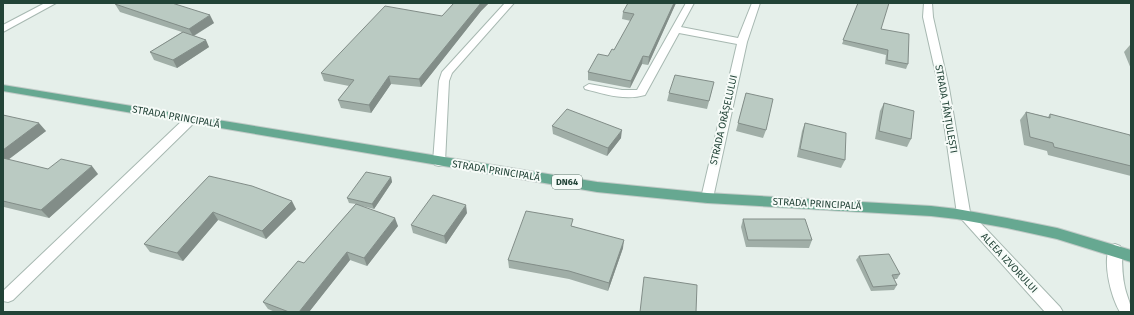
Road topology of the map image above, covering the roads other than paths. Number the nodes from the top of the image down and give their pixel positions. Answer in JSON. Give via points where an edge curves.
{"nodes":[{"id":1,"x":52,"y":3,"type":"edge"},
{"id":2,"x":510,"y":3,"type":"edge"},
{"id":3,"x":690,"y":3,"type":"edge"},
{"id":4,"x":756,"y":3,"type":"edge"},
{"id":5,"x":928,"y":3,"type":"edge"},
{"id":6,"x":3,"y":29,"type":"edge"},
{"id":7,"x":675,"y":29,"type":"junction"},
{"id":8,"x":742,"y":42,"type":"junction"},
{"id":9,"x":589,"y":87,"type":"dead end"},
{"id":10,"x":3,"y":88,"type":"edge"},
{"id":11,"x":190,"y":120,"type":"junction"},
{"id":12,"x":440,"y":162,"type":"junction"},
{"id":13,"x":707,"y":198,"type":"junction"},
{"id":14,"x":964,"y":214,"type":"junction"},
{"id":15,"x":1115,"y":250,"type":"junction"},
{"id":16,"x":1131,"y":256,"type":"edge"},
{"id":17,"x":8,"y":296,"type":"dead end"},
{"id":18,"x":1055,"y":312,"type":"edge"},
{"id":19,"x":1128,"y":312,"type":"edge"}],
"edges":[{"from":1,"to":6,"type":"street"},
{"from":2,"to":12,"type":"street","via":[[447,72],[444,81]]},
{"from":3,"to":7,"type":"street"},
{"from":4,"to":8,"type":"street","name":"STRADA ORĂȘELULUI"},
{"from":5,"to":14,"type":"street","name":"STRADA TĂNȚULEȘTI","via":[[928,17],[944,88]]},
{"from":7,"to":8,"type":"street"},
{"from":7,"to":9,"type":"street","via":[[641,93],[634,95]]},
{"from":8,"to":13,"type":"street","name":"STRADA ORĂȘELULUI"},
{"from":10,"to":11,"type":"main road","name":"STRADA PRINCIPALĂ","number":"DN64"},
{"from":11,"to":12,"type":"main road","name":"STRADA PRINCIPALĂ","number":"DN64"},
{"from":11,"to":17,"type":"street"},
{"from":12,"to":13,"type":"main road","name":"STRADA PRINCIPALĂ","number":"DN64","via":[[597,187]]},
{"from":13,"to":14,"type":"main road","name":"STRADA PRINCIPALĂ","number":"DN64"},
{"from":14,"to":15,"type":"main road","name":"STRADA PRINCIPALĂ","number":"DN64","via":[[1040,229]]},
{"from":14,"to":18,"type":"street","name":"ALEEA IZVORULUI"},
{"from":15,"to":16,"type":"main road","name":"STRADA PRINCIPALĂ","number":"DN64"},
{"from":15,"to":19,"type":"street","via":[[1115,282],[1123,306]]}]}
